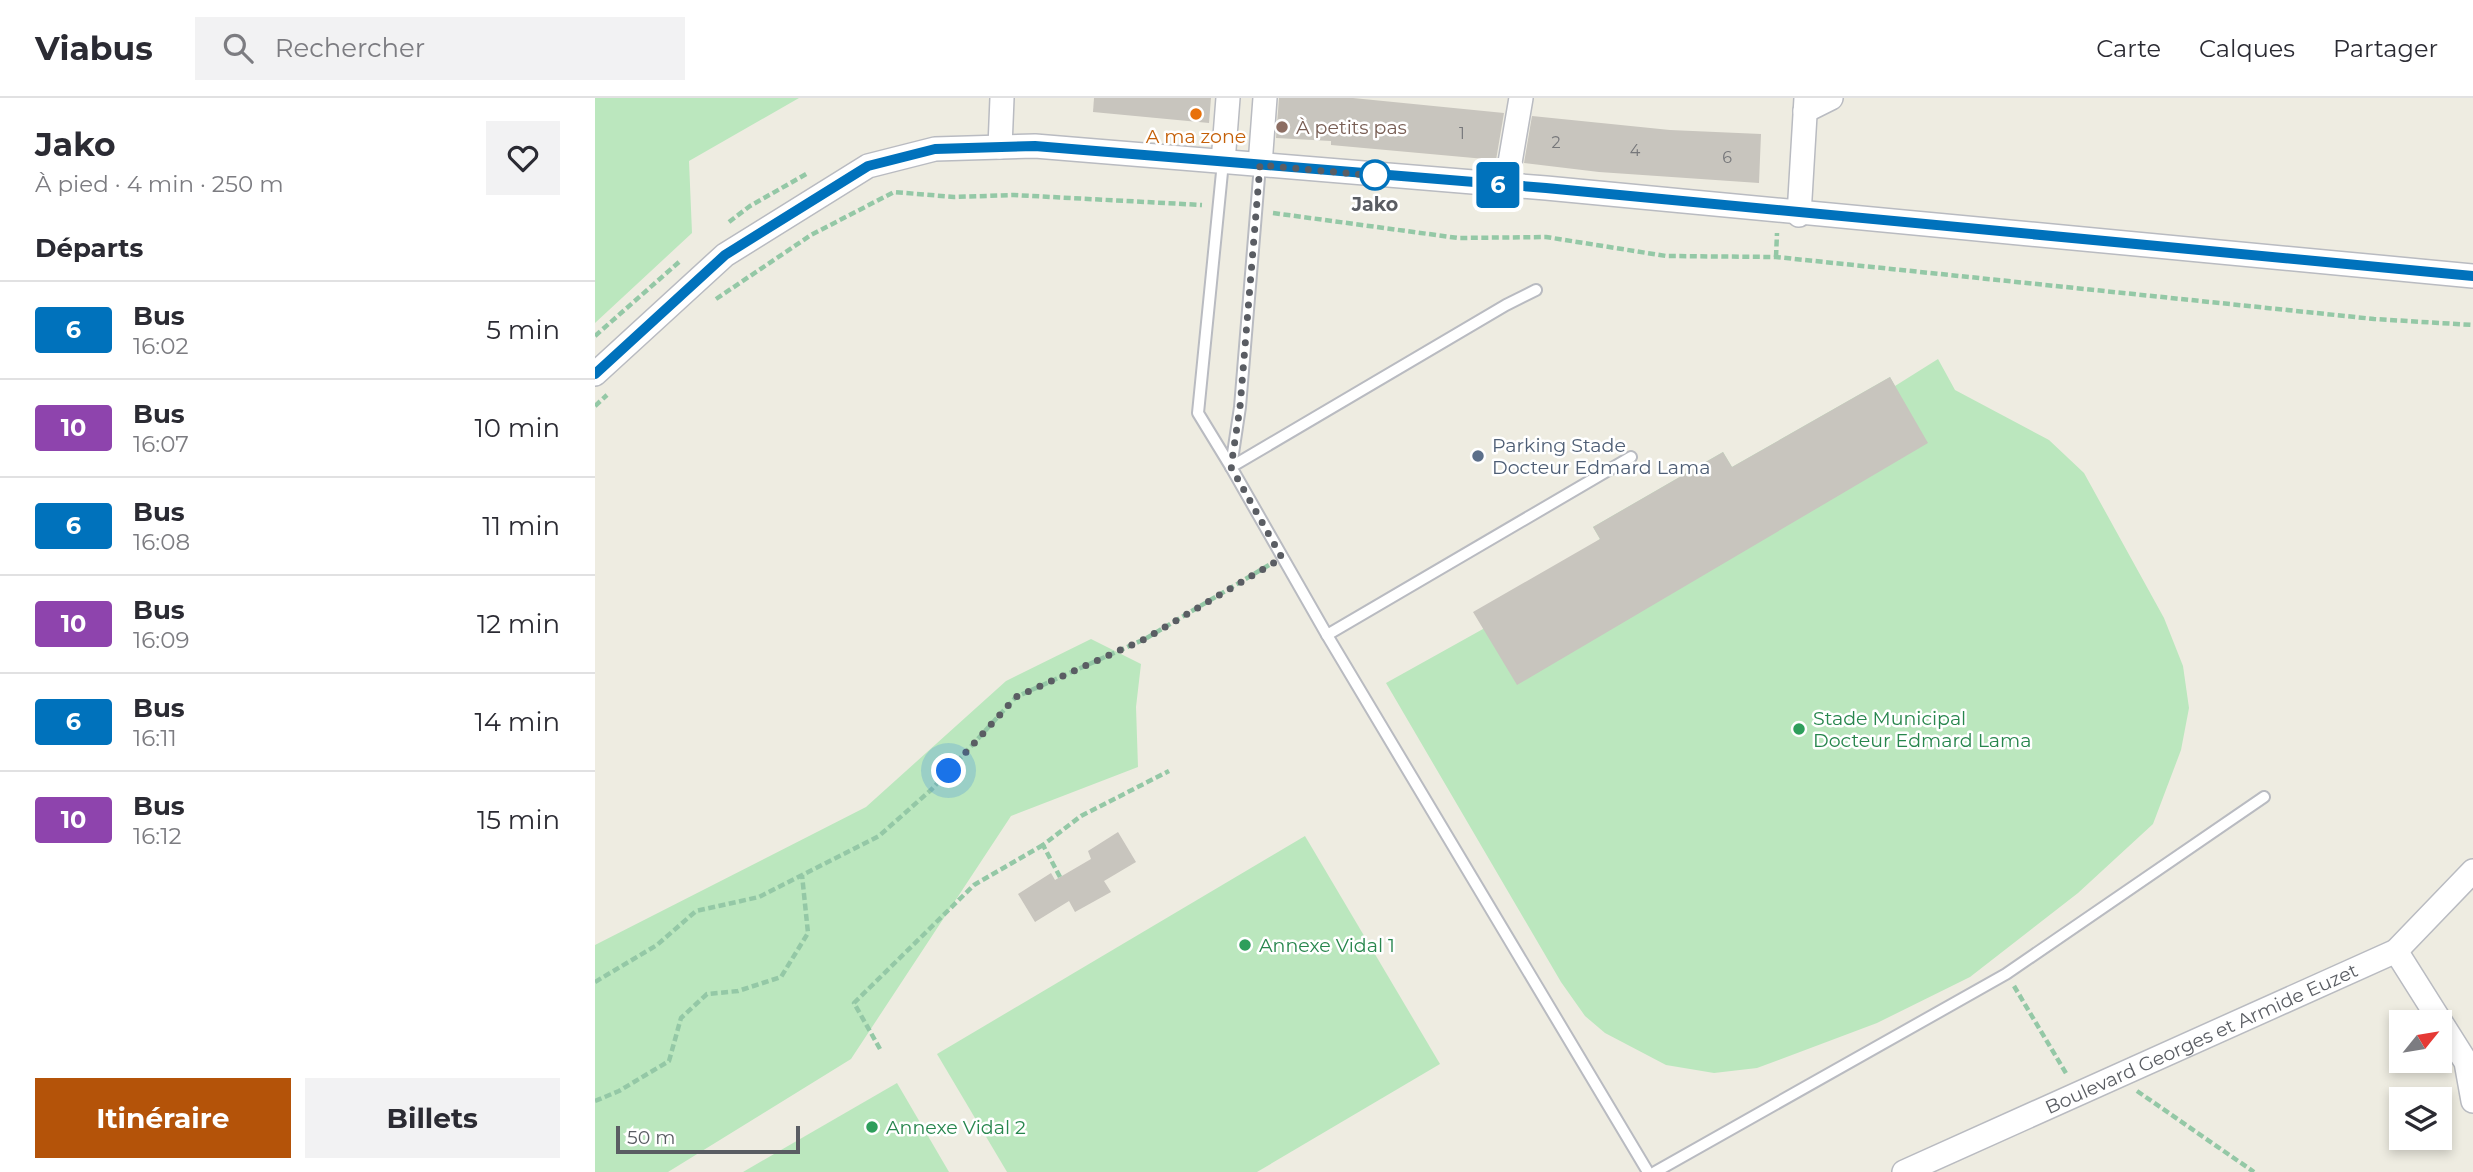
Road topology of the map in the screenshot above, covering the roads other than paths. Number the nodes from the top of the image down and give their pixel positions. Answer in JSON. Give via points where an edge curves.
{"nodes":[{"id":1,"x":1002,"y":98,"type":"edge"},
{"id":2,"x":1228,"y":98,"type":"edge"},
{"id":3,"x":1265,"y":98,"type":"edge"},
{"id":4,"x":1521,"y":98,"type":"edge"},
{"id":5,"x":1832,"y":98,"type":"edge"},
{"id":6,"x":1806,"y":104,"type":"edge"},
{"id":7,"x":1000,"y":146,"type":"junction"},
{"id":8,"x":1223,"y":162,"type":"junction"},
{"id":9,"x":1260,"y":165,"type":"junction"},
{"id":10,"x":1506,"y":186,"type":"junction"},
{"id":11,"x":1799,"y":215,"type":"junction"},
{"id":12,"x":2473,"y":276,"type":"edge"},
{"id":13,"x":1535,"y":290,"type":"dead end"},
{"id":14,"x":595,"y":374,"type":"edge"},
{"id":15,"x":1631,"y":457,"type":"dead end"},
{"id":16,"x":1231,"y":467,"type":"junction"},
{"id":17,"x":1327,"y":635,"type":"junction"},
{"id":18,"x":2265,"y":797,"type":"dead end"},
{"id":19,"x":2473,"y":872,"type":"edge"},
{"id":20,"x":2396,"y":951,"type":"junction"},
{"id":21,"x":2473,"y":1101,"type":"edge"},
{"id":22,"x":1648,"y":1172,"type":"edge"},
{"id":23,"x":1655,"y":1172,"type":"edge"},
{"id":24,"x":1904,"y":1172,"type":"edge"}],
"edges":[{"from":1,"to":7,"type":"street"},
{"from":2,"to":8,"type":"street"},
{"from":3,"to":9,"type":"street"},
{"from":4,"to":10,"type":"street"},
{"from":5,"to":6,"type":"street"},
{"from":6,"to":11,"type":"street"},
{"from":7,"to":8,"type":"street"},
{"from":7,"to":14,"type":"street","via":[[935,149],[868,166],[725,255]]},
{"from":8,"to":9,"type":"street"},
{"from":8,"to":16,"type":"lane","via":[[1198,414]]},
{"from":9,"to":10,"type":"street"},
{"from":9,"to":16,"type":"lane"},
{"from":10,"to":11,"type":"street"},
{"from":11,"to":12,"type":"street"},
{"from":13,"to":16,"type":"lane"},
{"from":15,"to":17,"type":"lane"},
{"from":16,"to":17,"type":"lane"},
{"from":17,"to":22,"type":"lane"},
{"from":18,"to":23,"type":"lane","via":[[2006,974]]},
{"from":19,"to":20,"type":"street","name":"Boulevard Georges et Armide Euzet"},
{"from":20,"to":21,"type":"street","via":[[2466,1062]]},
{"from":20,"to":24,"type":"street","name":"Boulevard Georges et Armide Euzet"}]}
